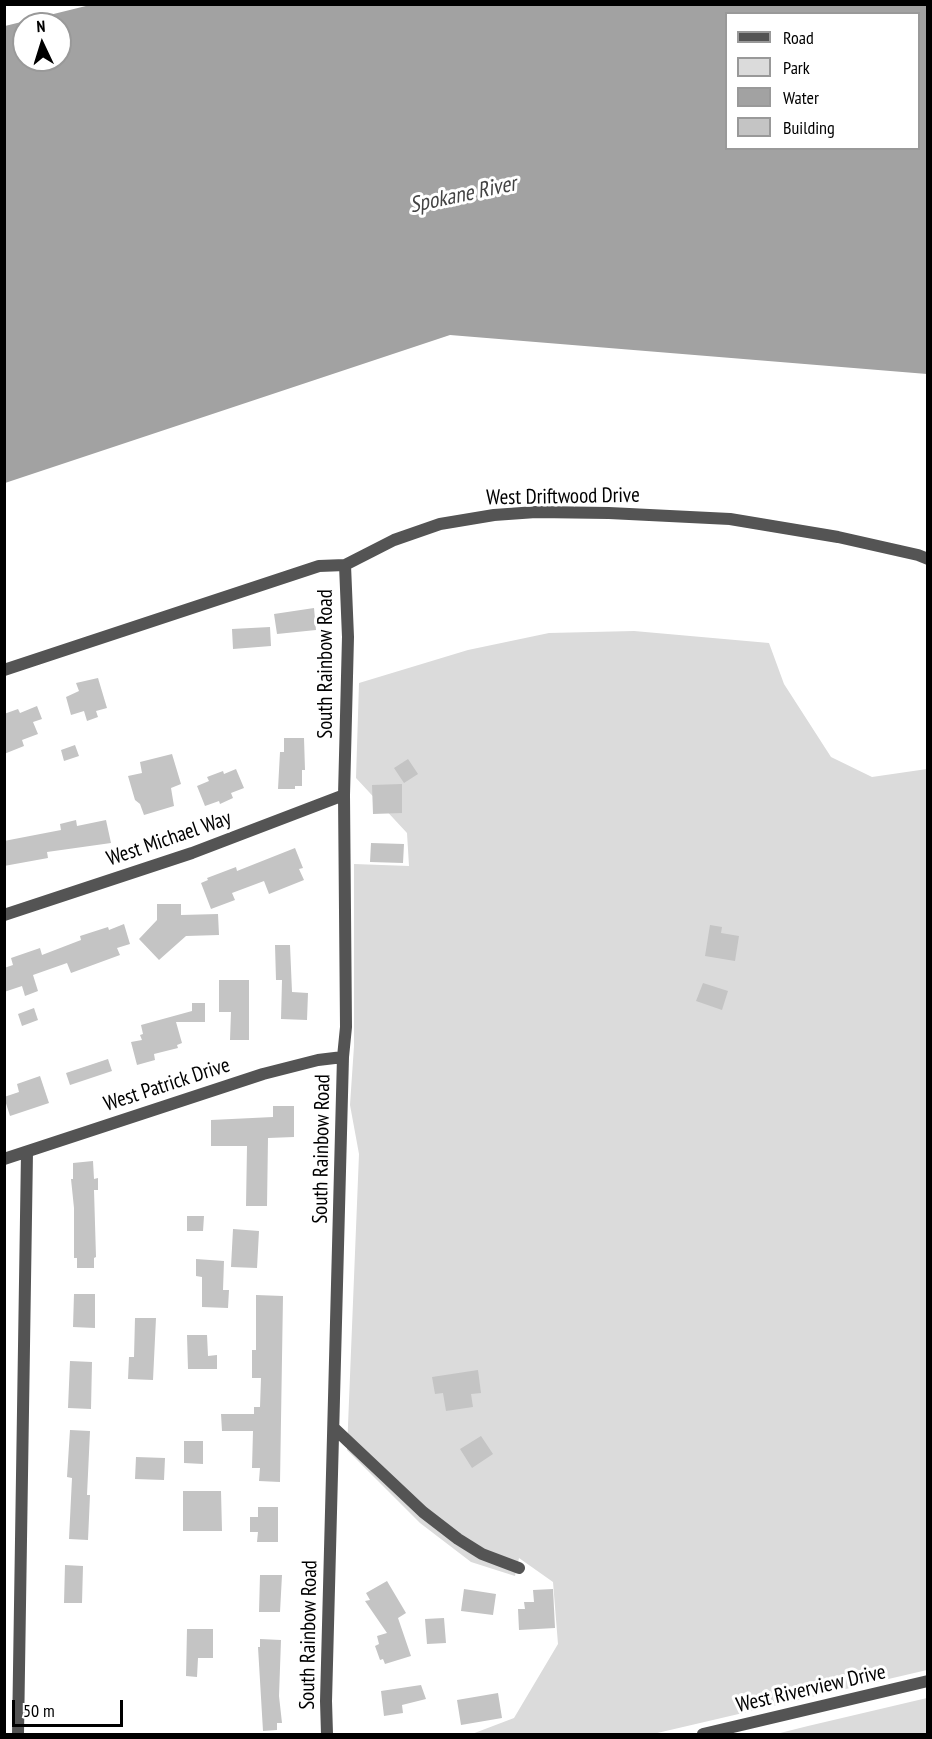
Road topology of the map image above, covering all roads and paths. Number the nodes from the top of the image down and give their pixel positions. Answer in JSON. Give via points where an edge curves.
{"nodes":[{"id":1,"x":927,"y":559,"type":"edge"},
{"id":2,"x":345,"y":565,"type":"junction"},
{"id":3,"x":4,"y":670,"type":"edge"},
{"id":4,"x":344,"y":795,"type":"junction"},
{"id":5,"x":4,"y":915,"type":"edge"},
{"id":6,"x":343,"y":1057,"type":"junction"},
{"id":7,"x":27,"y":1152,"type":"junction"},
{"id":8,"x":4,"y":1159,"type":"edge"},
{"id":9,"x":335,"y":1429,"type":"junction"},
{"id":10,"x":519,"y":1568,"type":"dead end"},
{"id":11,"x":927,"y":1681,"type":"edge"},
{"id":12,"x":18,"y":1734,"type":"edge"},
{"id":13,"x":327,"y":1734,"type":"edge"},
{"id":14,"x":703,"y":1734,"type":"edge"}],
"edges":[{"from":1,"to":2,"type":"street","name":"West Driftwood Drive","via":[[838,537],[730,519],[536,512],[440,524],[394,540]]},
{"from":2,"to":3,"type":"street","name":"West Driftwood Drive","via":[[319,566]]},
{"from":2,"to":4,"type":"street","name":"South Rainbow Road","via":[[348,637]]},
{"from":4,"to":5,"type":"street","name":"West Michael Way","via":[[192,853]]},
{"from":4,"to":6,"type":"street","name":"South Rainbow Road"},
{"from":6,"to":7,"type":"street","name":"West Patrick Drive","via":[[318,1059],[263,1074]]},
{"from":6,"to":9,"type":"street","name":"South Rainbow Road"},
{"from":7,"to":8,"type":"street","name":"West Patrick Drive"},
{"from":7,"to":12,"type":"street"},
{"from":9,"to":10,"type":"street","via":[[423,1512],[458,1539],[482,1554]]},
{"from":9,"to":13,"type":"street","name":"South Rainbow Road"},
{"from":11,"to":14,"type":"street","name":"West Riverview Drive"}]}
